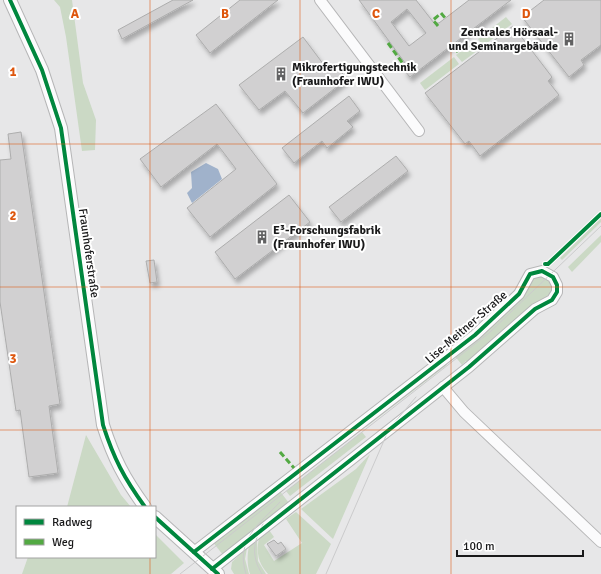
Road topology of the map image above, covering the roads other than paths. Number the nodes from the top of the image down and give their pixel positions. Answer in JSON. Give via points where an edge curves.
{"nodes":[{"id":1,"x":10,"y":0,"type":"edge"},
{"id":2,"x":320,"y":0,"type":"edge"},
{"id":3,"x":419,"y":131,"type":"dead end"},
{"id":4,"x":443,"y":387,"type":"junction"},
{"id":5,"x":144,"y":506,"type":"edge"},
{"id":6,"x":156,"y":518,"type":"edge"},
{"id":7,"x":601,"y":542,"type":"edge"},
{"id":8,"x":194,"y":552,"type":"junction"},
{"id":9,"x":215,"y":571,"type":"edge"}],
"edges":[{"from":1,"to":5,"type":"main road","name":"Fraunhoferstraße","via":[[42,70],[61,128],[103,425],[112,453],[126,482]]},
{"from":2,"to":3,"type":"street"},
{"from":4,"to":7,"type":"street","via":[[464,412]]},
{"from":4,"to":8,"type":"street","name":"Lise-Meitner-Straße","via":[[526,316],[552,300],[557,292],[553,278],[542,271],[530,274],[519,294],[474,335]]},
{"from":4,"to":9,"type":"street","name":"Lise-Meitner-Straße"},
{"from":6,"to":8,"type":"main road"},
{"from":8,"to":9,"type":"main road"}]}
